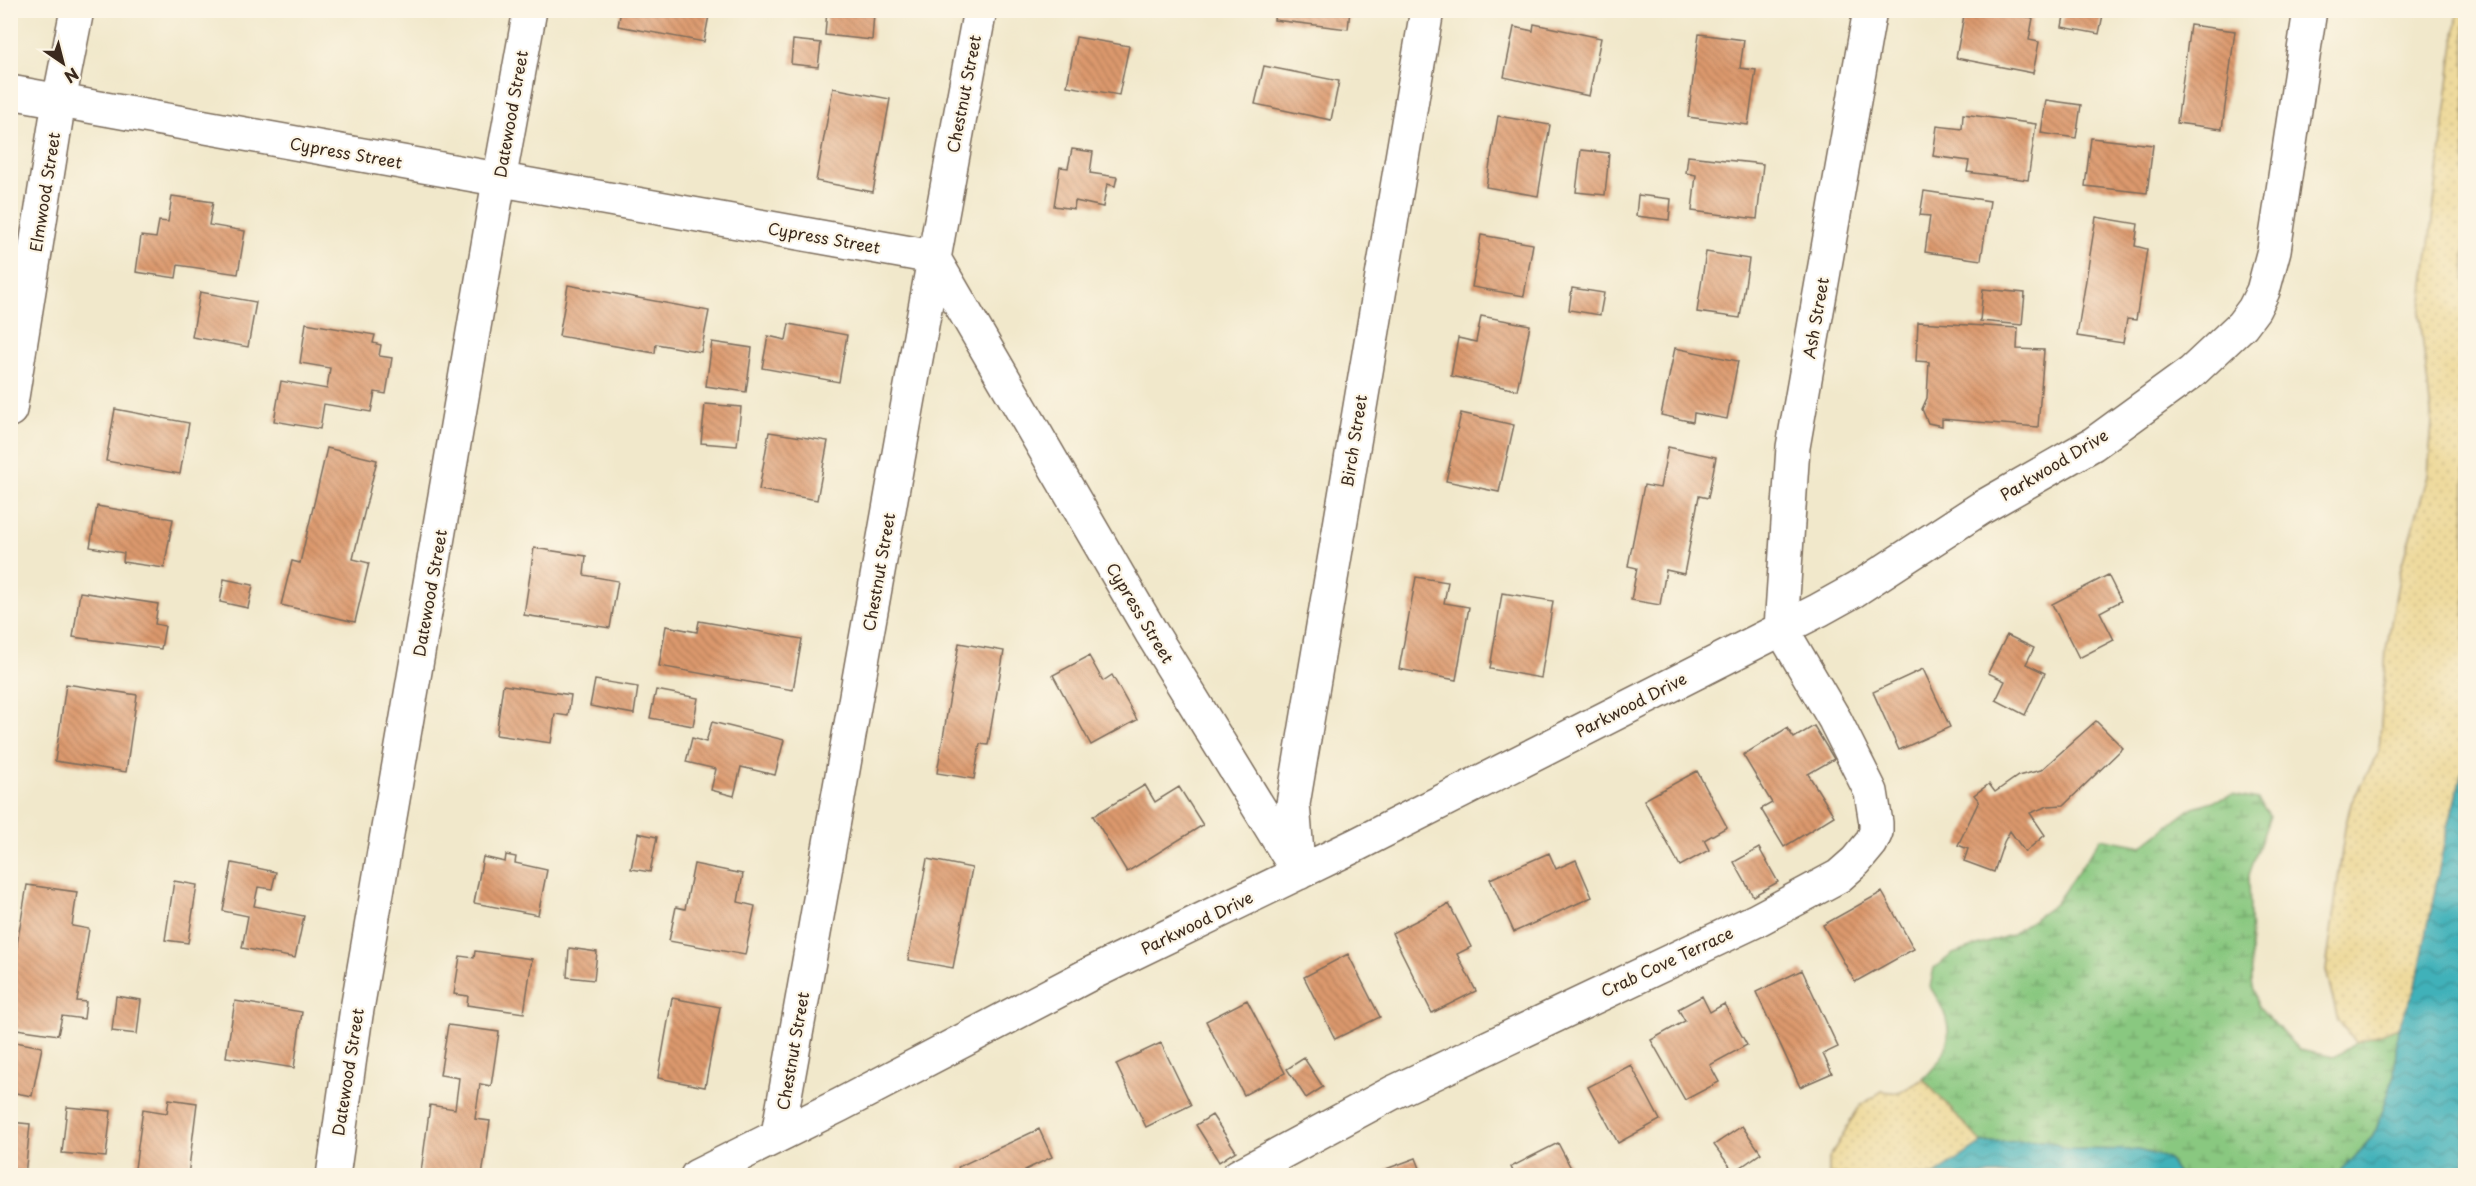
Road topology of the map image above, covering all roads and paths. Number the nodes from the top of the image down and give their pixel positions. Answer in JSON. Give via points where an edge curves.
{"nodes":[{"id":1,"x":77,"y":10,"type":"edge"},
{"id":2,"x":530,"y":10,"type":"edge"},
{"id":3,"x":980,"y":10,"type":"edge"},
{"id":4,"x":1427,"y":10,"type":"edge"},
{"id":5,"x":1870,"y":10,"type":"edge"},
{"id":6,"x":2310,"y":10,"type":"edge"},
{"id":7,"x":10,"y":92,"type":"edge"},
{"id":8,"x":59,"y":101,"type":"junction"},
{"id":9,"x":499,"y":181,"type":"junction"},
{"id":10,"x":933,"y":257,"type":"junction"},
{"id":11,"x":10,"y":410,"type":"edge"},
{"id":12,"x":1781,"y":628,"type":"junction"},
{"id":13,"x":1299,"y":873,"type":"junction"},
{"id":14,"x":778,"y":1134,"type":"junction"},
{"id":15,"x":333,"y":1176,"type":"edge"},
{"id":16,"x":696,"y":1176,"type":"edge"},
{"id":17,"x":1238,"y":1176,"type":"edge"}],
"edges":[{"from":1,"to":8,"type":"street","name":"Elmwood Street"},
{"from":2,"to":9,"type":"street","name":"Datewood Street"},
{"from":3,"to":10,"type":"street","name":"Chestnut Street"},
{"from":4,"to":13,"type":"street","name":"Birch Street","via":[[1293,804]]},
{"from":5,"to":12,"type":"street","name":"Ash Street","via":[[1793,447]]},
{"from":6,"to":12,"type":"street","name":"Parkwood Drive","via":[[2274,250],[2263,291],[2242,324],[2192,372],[2093,444],[1981,508],[1855,590]]},
{"from":7,"to":8,"type":"street","name":"Cypress Street"},
{"from":8,"to":9,"type":"street","name":"Cypress Street"},
{"from":8,"to":11,"type":"street","name":"Elmwood Street"},
{"from":9,"to":10,"type":"street","name":"Cypress Street"},
{"from":9,"to":15,"type":"street","name":"Datewood Street","via":[[356,1015]]},
{"from":10,"to":13,"type":"street","name":"Cypress Street","via":[[1150,632]]},
{"from":10,"to":14,"type":"street","name":"Chestnut Street"},
{"from":12,"to":13,"type":"street","name":"Parkwood Drive"},
{"from":12,"to":17,"type":"street","name":"Crab Cove Terrace","via":[[1835,720],[1870,792],[1876,832],[1856,861],[1839,876],[1755,921],[1392,1093]]},
{"from":13,"to":14,"type":"street","name":"Parkwood Drive","via":[[1092,973]]},
{"from":14,"to":16,"type":"street","name":"Parkwood Drive"}]}
